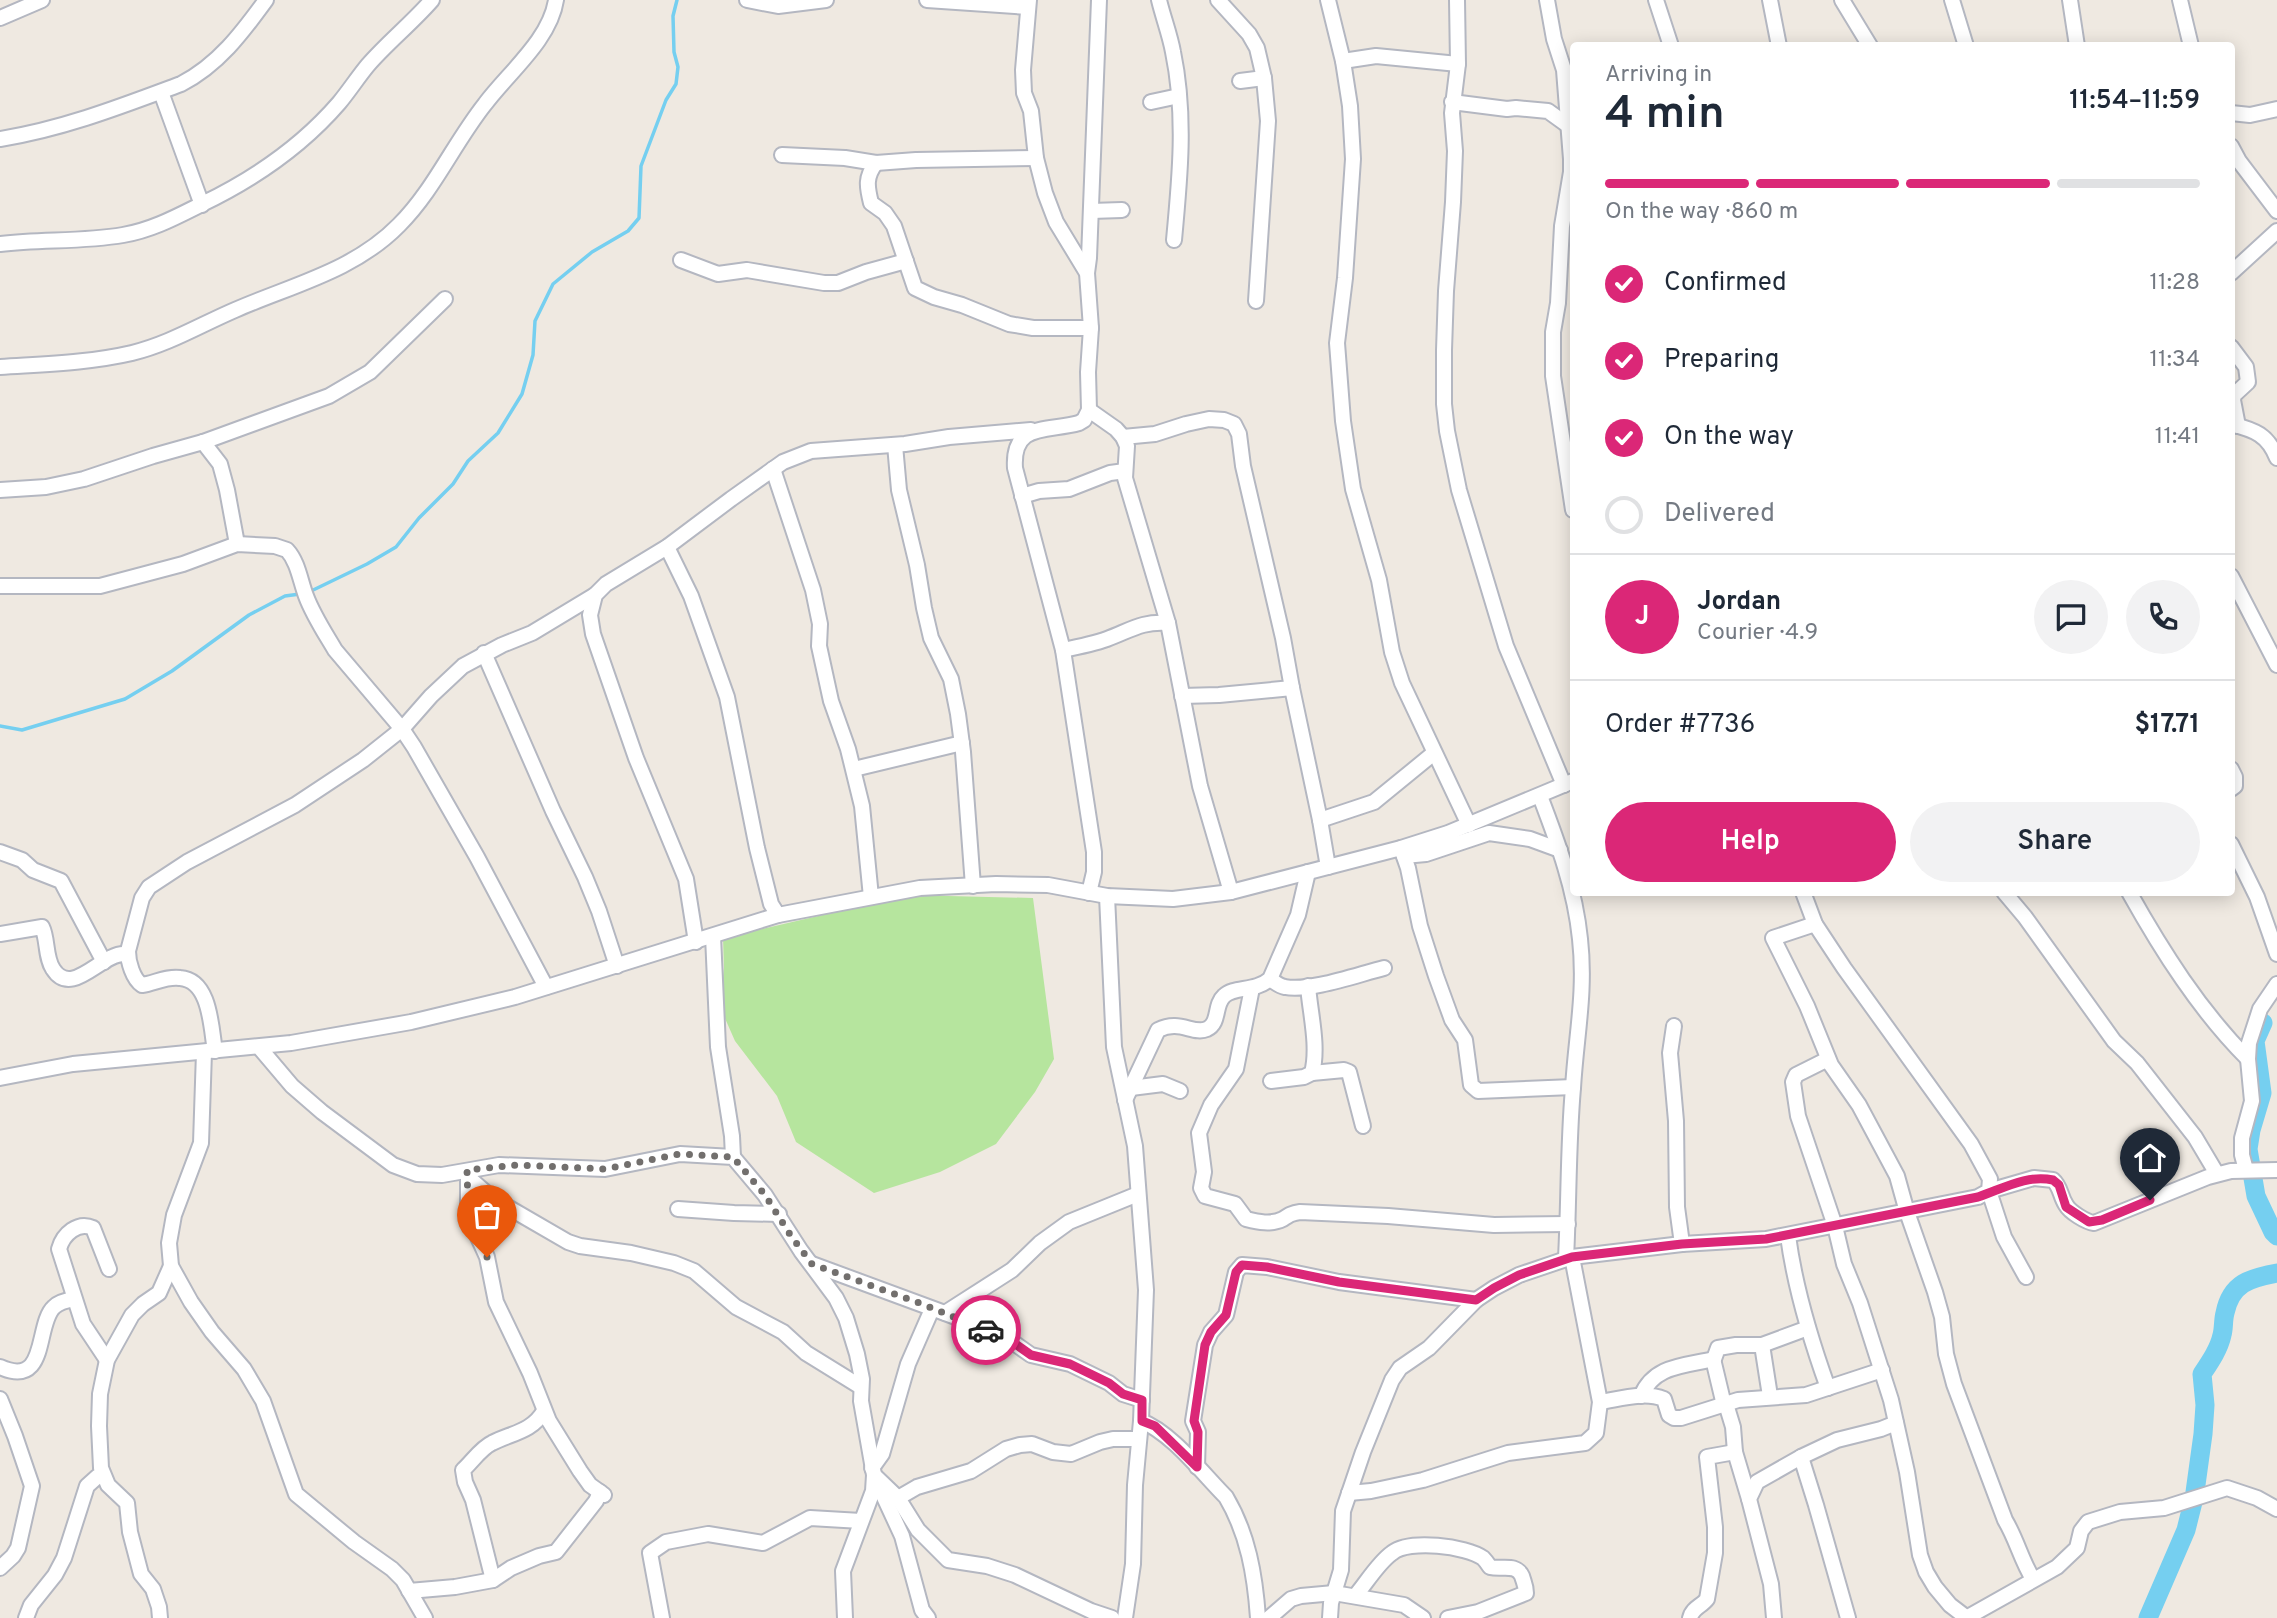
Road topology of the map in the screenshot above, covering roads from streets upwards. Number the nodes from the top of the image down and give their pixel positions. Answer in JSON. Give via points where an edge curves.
{"nodes":[{"id":1,"x":42,"y":0,"type":"edge"},
{"id":2,"x":266,"y":0,"type":"edge"},
{"id":3,"x":432,"y":0,"type":"edge"},
{"id":4,"x":556,"y":0,"type":"edge"},
{"id":5,"x":747,"y":0,"type":"edge"},
{"id":6,"x":826,"y":0,"type":"edge"},
{"id":7,"x":928,"y":0,"type":"edge"},
{"id":8,"x":1099,"y":0,"type":"edge"},
{"id":9,"x":1159,"y":0,"type":"edge"},
{"id":10,"x":1218,"y":0,"type":"edge"},
{"id":11,"x":1328,"y":0,"type":"edge"},
{"id":12,"x":1457,"y":0,"type":"edge"},
{"id":13,"x":1547,"y":0,"type":"edge"},
{"id":14,"x":1656,"y":0,"type":"edge"},
{"id":15,"x":1770,"y":0,"type":"edge"},
{"id":16,"x":1842,"y":0,"type":"edge"},
{"id":17,"x":1952,"y":0,"type":"edge"},
{"id":18,"x":2070,"y":0,"type":"edge"},
{"id":19,"x":2180,"y":0,"type":"edge"},
{"id":20,"x":1029,"y":4,"type":"edge"},
{"id":21,"x":0,"y":18,"type":"edge"},
{"id":22,"x":1670,"y":42,"type":"edge"},
{"id":23,"x":1778,"y":42,"type":"edge"},
{"id":24,"x":1868,"y":42,"type":"edge"},
{"id":25,"x":1965,"y":42,"type":"edge"},
{"id":26,"x":2076,"y":42,"type":"edge"},
{"id":27,"x":2189,"y":42,"type":"edge"},
{"id":28,"x":1343,"y":61,"type":"junction"},
{"id":29,"x":1458,"y":64,"type":"junction"},
{"id":30,"x":1264,"y":78,"type":"junction"},
{"id":31,"x":1240,"y":81,"type":"dead end"},
{"id":32,"x":161,"y":92,"type":"junction"},
{"id":33,"x":1179,"y":96,"type":"junction"},
{"id":34,"x":1151,"y":102,"type":"dead end"},
{"id":35,"x":1452,"y":102,"type":"junction"},
{"id":36,"x":2277,"y":109,"type":"edge"},
{"id":37,"x":2235,"y":113,"type":"edge"},
{"id":38,"x":1566,"y":124,"type":"junction"},
{"id":39,"x":0,"y":139,"type":"edge"},
{"id":40,"x":2235,"y":154,"type":"edge"},
{"id":41,"x":782,"y":155,"type":"dead end"},
{"id":42,"x":1036,"y":159,"type":"junction"},
{"id":43,"x":1570,"y":162,"type":"edge"},
{"id":44,"x":876,"y":163,"type":"junction"},
{"id":45,"x":1570,"y":178,"type":"edge"},
{"id":46,"x":202,"y":205,"type":"junction"},
{"id":47,"x":1091,"y":211,"type":"junction"},
{"id":48,"x":1122,"y":211,"type":"dead end"},
{"id":49,"x":2277,"y":211,"type":"edge"},
{"id":50,"x":2277,"y":231,"type":"edge"},
{"id":51,"x":1174,"y":240,"type":"dead end"},
{"id":52,"x":0,"y":244,"type":"edge"},
{"id":53,"x":681,"y":260,"type":"dead end"},
{"id":54,"x":905,"y":261,"type":"junction"},
{"id":55,"x":2235,"y":269,"type":"edge"},
{"id":56,"x":1087,"y":273,"type":"junction"},
{"id":57,"x":444,"y":299,"type":"dead end"},
{"id":58,"x":1256,"y":301,"type":"dead end"},
{"id":59,"x":1091,"y":328,"type":"junction"},
{"id":60,"x":2235,"y":353,"type":"edge"},
{"id":61,"x":0,"y":367,"type":"edge"},
{"id":62,"x":2235,"y":394,"type":"edge"},
{"id":63,"x":1089,"y":410,"type":"junction"},
{"id":64,"x":2235,"y":425,"type":"edge"},
{"id":65,"x":1036,"y":430,"type":"junction"},
{"id":66,"x":1123,"y":437,"type":"junction"},
{"id":67,"x":2273,"y":441,"type":"edge"},
{"id":68,"x":203,"y":442,"type":"junction"},
{"id":69,"x":895,"y":445,"type":"junction"},
{"id":70,"x":2277,"y":458,"type":"edge"},
{"id":71,"x":773,"y":469,"type":"junction"},
{"id":72,"x":1125,"y":471,"type":"junction"},
{"id":73,"x":0,"y":490,"type":"edge"},
{"id":74,"x":1570,"y":490,"type":"edge"},
{"id":75,"x":1021,"y":496,"type":"junction"},
{"id":76,"x":237,"y":544,"type":"junction"},
{"id":77,"x":667,"y":547,"type":"junction"},
{"id":78,"x":0,"y":586,"type":"edge"},
{"id":79,"x":2235,"y":593,"type":"edge"},
{"id":80,"x":595,"y":596,"type":"junction"},
{"id":81,"x":1168,"y":623,"type":"junction"},
{"id":82,"x":1063,"y":650,"type":"junction"},
{"id":83,"x":484,"y":653,"type":"junction"},
{"id":84,"x":2277,"y":664,"type":"edge"},
{"id":85,"x":1292,"y":688,"type":"junction"},
{"id":86,"x":1182,"y":696,"type":"junction"},
{"id":87,"x":401,"y":729,"type":"junction"},
{"id":88,"x":962,"y":743,"type":"junction"},
{"id":89,"x":1434,"y":753,"type":"junction"},
{"id":90,"x":853,"y":769,"type":"junction"},
{"id":91,"x":1569,"y":783,"type":"edge"},
{"id":92,"x":1541,"y":796,"type":"junction"},
{"id":93,"x":1321,"y":820,"type":"junction"},
{"id":94,"x":1469,"y":825,"type":"junction"},
{"id":95,"x":1560,"y":850,"type":"junction"},
{"id":96,"x":0,"y":852,"type":"edge"},
{"id":97,"x":1403,"y":852,"type":"junction"},
{"id":98,"x":2235,"y":852,"type":"edge"},
{"id":99,"x":1328,"y":867,"type":"junction"},
{"id":100,"x":1308,"y":872,"type":"junction"},
{"id":101,"x":973,"y":886,"type":"junction"},
{"id":102,"x":1570,"y":887,"type":"edge"},
{"id":103,"x":1231,"y":892,"type":"junction"},
{"id":104,"x":1089,"y":893,"type":"junction"},
{"id":105,"x":1107,"y":896,"type":"junction"},
{"id":106,"x":1572,"y":896,"type":"edge"},
{"id":107,"x":1804,"y":896,"type":"edge"},
{"id":108,"x":2007,"y":896,"type":"edge"},
{"id":109,"x":2132,"y":896,"type":"edge"},
{"id":110,"x":870,"y":897,"type":"junction"},
{"id":111,"x":778,"y":915,"type":"junction"},
{"id":112,"x":1815,"y":924,"type":"junction"},
{"id":113,"x":0,"y":934,"type":"edge"},
{"id":114,"x":713,"y":936,"type":"junction"},
{"id":115,"x":696,"y":942,"type":"junction"},
{"id":116,"x":2277,"y":954,"type":"edge"},
{"id":117,"x":128,"y":958,"type":"junction"},
{"id":118,"x":104,"y":962,"type":"junction"},
{"id":119,"x":617,"y":966,"type":"junction"},
{"id":120,"x":1384,"y":968,"type":"dead end"},
{"id":121,"x":1270,"y":979,"type":"junction"},
{"id":122,"x":2277,"y":984,"type":"edge"},
{"id":123,"x":1308,"y":986,"type":"junction"},
{"id":124,"x":546,"y":987,"type":"junction"},
{"id":125,"x":1252,"y":988,"type":"junction"},
{"id":126,"x":1674,"y":1026,"type":"dead end"},
{"id":127,"x":259,"y":1046,"type":"junction"},
{"id":128,"x":210,"y":1052,"type":"junction"},
{"id":129,"x":1828,"y":1059,"type":"junction"},
{"id":130,"x":2248,"y":1059,"type":"junction"},
{"id":131,"x":1312,"y":1073,"type":"junction"},
{"id":132,"x":0,"y":1078,"type":"edge"},
{"id":133,"x":1271,"y":1081,"type":"dead end"},
{"id":134,"x":1573,"y":1087,"type":"junction"},
{"id":135,"x":1180,"y":1091,"type":"dead end"},
{"id":136,"x":1128,"y":1094,"type":"junction"},
{"id":137,"x":1363,"y":1126,"type":"dead end"},
{"id":138,"x":733,"y":1157,"type":"junction"},
{"id":139,"x":2246,"y":1170,"type":"junction"},
{"id":140,"x":2277,"y":1170,"type":"edge"},
{"id":141,"x":468,"y":1173,"type":"junction"},
{"id":142,"x":2217,"y":1174,"type":"junction"},
{"id":143,"x":1989,"y":1191,"type":"junction"},
{"id":144,"x":1138,"y":1194,"type":"junction"},
{"id":145,"x":678,"y":1209,"type":"dead end"},
{"id":146,"x":1907,"y":1212,"type":"junction"},
{"id":147,"x":779,"y":1214,"type":"junction"},
{"id":148,"x":1567,"y":1224,"type":"junction"},
{"id":149,"x":1835,"y":1226,"type":"junction"},
{"id":150,"x":1787,"y":1236,"type":"junction"},
{"id":151,"x":1682,"y":1244,"type":"junction"},
{"id":152,"x":1569,"y":1258,"type":"junction"},
{"id":153,"x":812,"y":1264,"type":"junction"},
{"id":154,"x":171,"y":1266,"type":"junction"},
{"id":155,"x":109,"y":1269,"type":"dead end"},
{"id":156,"x":2026,"y":1277,"type":"dead end"},
{"id":157,"x":74,"y":1299,"type":"junction"},
{"id":158,"x":1476,"y":1300,"type":"junction"},
{"id":159,"x":938,"y":1311,"type":"junction"},
{"id":160,"x":1808,"y":1328,"type":"junction"},
{"id":161,"x":1762,"y":1345,"type":"junction"},
{"id":162,"x":1713,"y":1359,"type":"junction"},
{"id":163,"x":107,"y":1360,"type":"junction"},
{"id":164,"x":1882,"y":1370,"type":"junction"},
{"id":165,"x":2,"y":1373,"type":"edge"},
{"id":166,"x":861,"y":1387,"type":"junction"},
{"id":167,"x":1828,"y":1388,"type":"junction"},
{"id":168,"x":1641,"y":1396,"type":"junction"},
{"id":169,"x":1770,"y":1396,"type":"junction"},
{"id":170,"x":0,"y":1399,"type":"edge"},
{"id":171,"x":1142,"y":1400,"type":"junction"},
{"id":172,"x":1600,"y":1402,"type":"junction"},
{"id":173,"x":1725,"y":1405,"type":"junction"},
{"id":174,"x":544,"y":1411,"type":"junction"},
{"id":175,"x":1142,"y":1421,"type":"junction"},
{"id":176,"x":1896,"y":1423,"type":"junction"},
{"id":177,"x":1139,"y":1439,"type":"junction"},
{"id":178,"x":1735,"y":1452,"type":"junction"},
{"id":179,"x":1801,"y":1457,"type":"junction"},
{"id":180,"x":1197,"y":1467,"type":"junction"},
{"id":181,"x":873,"y":1471,"type":"junction"},
{"id":182,"x":103,"y":1476,"type":"junction"},
{"id":183,"x":1349,"y":1493,"type":"junction"},
{"id":184,"x":898,"y":1498,"type":"junction"},
{"id":185,"x":1749,"y":1499,"type":"junction"},
{"id":186,"x":2277,"y":1509,"type":"edge"},
{"id":187,"x":861,"y":1521,"type":"junction"},
{"id":188,"x":0,"y":1567,"type":"edge"},
{"id":189,"x":2033,"y":1579,"type":"junction"},
{"id":190,"x":494,"y":1580,"type":"junction"},
{"id":191,"x":409,"y":1591,"type":"junction"},
{"id":192,"x":1334,"y":1593,"type":"junction"},
{"id":193,"x":1356,"y":1595,"type":"junction"},
{"id":194,"x":26,"y":1618,"type":"edge"},
{"id":195,"x":160,"y":1618,"type":"edge"},
{"id":196,"x":425,"y":1618,"type":"edge"},
{"id":197,"x":662,"y":1618,"type":"edge"},
{"id":198,"x":845,"y":1618,"type":"edge"},
{"id":199,"x":928,"y":1618,"type":"edge"},
{"id":200,"x":1112,"y":1618,"type":"edge"},
{"id":201,"x":1125,"y":1618,"type":"edge"},
{"id":202,"x":1258,"y":1618,"type":"edge"},
{"id":203,"x":1269,"y":1618,"type":"edge"},
{"id":204,"x":1330,"y":1618,"type":"edge"},
{"id":205,"x":1423,"y":1618,"type":"edge"},
{"id":206,"x":1448,"y":1618,"type":"edge"},
{"id":207,"x":1690,"y":1618,"type":"edge"},
{"id":208,"x":1774,"y":1618,"type":"edge"},
{"id":209,"x":1847,"y":1618,"type":"edge"},
{"id":210,"x":1967,"y":1618,"type":"edge"}],
"edges":[{"from":1,"to":21,"type":"street"},
{"from":2,"to":32,"type":"street","via":[[209,68]]},
{"from":3,"to":46,"type":"street","via":[[312,130],[247,181]]},
{"from":4,"to":61,"type":"street","via":[[549,23],[485,103],[428,189],[401,223],[363,253],[302,285],[146,349],[78,362]]},
{"from":5,"to":6,"type":"street","via":[[778,6]]},
{"from":7,"to":20,"type":"street"},
{"from":8,"to":47,"type":"street"},
{"from":9,"to":33,"type":"street"},
{"from":10,"to":30,"type":"street","via":[[1249,34]]},
{"from":11,"to":28,"type":"street"},
{"from":12,"to":29,"type":"street"},
{"from":13,"to":38,"type":"street","via":[[1564,70]]},
{"from":14,"to":22,"type":"street"},
{"from":15,"to":23,"type":"street"},
{"from":16,"to":24,"type":"street"},
{"from":17,"to":25,"type":"street"},
{"from":18,"to":26,"type":"street"},
{"from":19,"to":27,"type":"street"},
{"from":20,"to":42,"type":"street","via":[[1024,93],[1031,111]]},
{"from":28,"to":29,"type":"street","via":[[1376,56]]},
{"from":28,"to":89,"type":"street","via":[[1353,159],[1337,342],[1343,421],[1353,489],[1379,580],[1392,652]]},
{"from":29,"to":35,"type":"street"},
{"from":30,"to":31,"type":"street"},
{"from":30,"to":58,"type":"street","via":[[1268,121]]},
{"from":32,"to":39,"type":"street","via":[[59,127]]},
{"from":32,"to":46,"type":"street"},
{"from":33,"to":34,"type":"street"},
{"from":33,"to":51,"type":"street","via":[[1182,160]]},
{"from":35,"to":38,"type":"street","via":[[1548,111]]},
{"from":35,"to":91,"type":"street","via":[[1455,151],[1443,383],[1451,456],[1506,646]]},
{"from":36,"to":37,"type":"street"},
{"from":38,"to":43,"type":"street"},
{"from":40,"to":49,"type":"street"},
{"from":41,"to":44,"type":"street"},
{"from":42,"to":44,"type":"street"},
{"from":42,"to":56,"type":"street","via":[[1056,222]]},
{"from":44,"to":54,"type":"street","via":[[866,183],[871,203],[894,226]]},
{"from":45,"to":74,"type":"street","via":[[1562,226],[1553,376]]},
{"from":46,"to":52,"type":"street","via":[[170,222],[122,235]]},
{"from":47,"to":48,"type":"street"},
{"from":47,"to":56,"type":"street"},
{"from":50,"to":55,"type":"street"},
{"from":53,"to":54,"type":"street","via":[[718,274],[747,270],[824,284]]},
{"from":54,"to":59,"type":"street","via":[[915,288],[934,297],[1009,324]]},
{"from":56,"to":59,"type":"street"},
{"from":57,"to":68,"type":"street","via":[[370,372],[329,396]]},
{"from":59,"to":63,"type":"street"},
{"from":60,"to":62,"type":"street","via":[[2248,372],[2248,382]]},
{"from":63,"to":65,"type":"street","via":[[1079,423]]},
{"from":63,"to":66,"type":"street"},
{"from":64,"to":67,"type":"street"},
{"from":65,"to":69,"type":"street"},
{"from":65,"to":75,"type":"street","via":[[1017,444],[1015,468]]},
{"from":66,"to":72,"type":"street"},
{"from":66,"to":85,"type":"street","via":[[1155,434],[1209,419],[1234,424]]},
{"from":67,"to":70,"type":"street"},
{"from":68,"to":73,"type":"street","via":[[85,479]]},
{"from":68,"to":76,"type":"street","via":[[220,464]]},
{"from":69,"to":71,"type":"street","via":[[811,451]]},
{"from":69,"to":88,"type":"street","via":[[899,490],[924,608],[931,638],[951,679]]},
{"from":71,"to":77,"type":"street"},
{"from":71,"to":90,"type":"street","via":[[813,590],[831,701]]},
{"from":72,"to":75,"type":"street","via":[[1069,489]]},
{"from":72,"to":81,"type":"street"},
{"from":75,"to":82,"type":"street"},
{"from":76,"to":78,"type":"street","via":[[100,586]]},
{"from":76,"to":87,"type":"street","via":[[281,546],[290,552],[331,644]]},
{"from":77,"to":80,"type":"street","via":[[606,584]]},
{"from":77,"to":111,"type":"street","via":[[691,596],[727,697],[757,848]]},
{"from":79,"to":84,"type":"street"},
{"from":80,"to":83,"type":"street","via":[[532,633]]},
{"from":80,"to":115,"type":"street","via":[[590,615],[593,634],[636,758],[686,879]]},
{"from":81,"to":82,"type":"street","via":[[1148,622]]},
{"from":81,"to":86,"type":"street"},
{"from":82,"to":104,"type":"street","via":[[1094,852]]},
{"from":83,"to":87,"type":"street","via":[[463,666]]},
{"from":83,"to":119,"type":"street","via":[[585,877]]},
{"from":85,"to":86,"type":"street"},
{"from":85,"to":93,"type":"street"},
{"from":86,"to":103,"type":"street","via":[[1200,786]]},
{"from":87,"to":117,"type":"street","via":[[295,805],[149,887],[142,898]]},
{"from":87,"to":124,"type":"street","via":[[477,857]]},
{"from":88,"to":90,"type":"street"},
{"from":88,"to":101,"type":"street"},
{"from":89,"to":93,"type":"street","via":[[1374,802]]},
{"from":89,"to":94,"type":"street"},
{"from":90,"to":110,"type":"street","via":[[862,806]]},
{"from":91,"to":92,"type":"street"},
{"from":92,"to":94,"type":"street"},
{"from":92,"to":95,"type":"street"},
{"from":93,"to":99,"type":"street"},
{"from":94,"to":97,"type":"street"},
{"from":95,"to":97,"type":"street","via":[[1530,839],[1489,833],[1426,854]]},
{"from":95,"to":102,"type":"street"},
{"from":96,"to":118,"type":"street","via":[[61,881]]},
{"from":97,"to":99,"type":"street"},
{"from":97,"to":134,"type":"street","via":[[1436,976],[1452,1020],[1465,1040],[1471,1085],[1478,1091]]},
{"from":98,"to":116,"type":"street"},
{"from":99,"to":100,"type":"street"},
{"from":100,"to":103,"type":"street"},
{"from":100,"to":121,"type":"street","via":[[1298,915]]},
{"from":101,"to":104,"type":"street","via":[[1048,885]]},
{"from":101,"to":110,"type":"street","via":[[920,888]]},
{"from":103,"to":105,"type":"street","via":[[1173,899]]},
{"from":104,"to":105,"type":"street"},
{"from":105,"to":136,"type":"street","via":[[1114,1047]]},
{"from":106,"to":134,"type":"street","via":[[1583,997]]},
{"from":107,"to":112,"type":"street"},
{"from":108,"to":142,"type":"street","via":[[2114,1041],[2195,1137]]},
{"from":109,"to":130,"type":"street","via":[[2190,989]]},
{"from":110,"to":111,"type":"street"},
{"from":111,"to":114,"type":"street"},
{"from":112,"to":129,"type":"street","via":[[1773,938]]},
{"from":112,"to":143,"type":"street","via":[[1971,1144],[1990,1179]]},
{"from":113,"to":118,"type":"street","via":[[42,927],[51,966],[66,979]]},
{"from":114,"to":115,"type":"street"},
{"from":114,"to":138,"type":"street","via":[[718,1047]]},
{"from":115,"to":119,"type":"street"},
{"from":117,"to":118,"type":"street","via":[[120,953]]},
{"from":117,"to":128,"type":"street","via":[[142,985],[180,978],[195,984],[205,1002]]},
{"from":119,"to":124,"type":"street"},
{"from":120,"to":123,"type":"street"},
{"from":121,"to":123,"type":"street","via":[[1282,986]]},
{"from":121,"to":125,"type":"street"},
{"from":122,"to":130,"type":"street","via":[[2253,1026]]},
{"from":123,"to":131,"type":"street"},
{"from":124,"to":127,"type":"street","via":[[411,1022]]},
{"from":125,"to":136,"type":"street","via":[[1220,998],[1209,1028],[1200,1031],[1178,1025],[1158,1030]]},
{"from":125,"to":148,"type":"street","via":[[1236,1069],[1211,1105],[1199,1133],[1205,1196],[1236,1204],[1246,1220],[1260,1223],[1300,1212],[1494,1225]]},
{"from":126,"to":151,"type":"street","via":[[1670,1053]]},
{"from":127,"to":128,"type":"street"},
{"from":127,"to":141,"type":"street","via":[[292,1086],[393,1165],[428,1175]]},
{"from":128,"to":132,"type":"street","via":[[73,1064]]},
{"from":128,"to":154,"type":"street","via":[[201,1143],[178,1201],[169,1243]]},
{"from":129,"to":146,"type":"street","via":[[1877,1135],[1898,1176]]},
{"from":129,"to":149,"type":"street","via":[[1796,1075],[1793,1082],[1798,1116]]},
{"from":130,"to":139,"type":"street","via":[[2252,1101],[2242,1138]]},
{"from":131,"to":133,"type":"street"},
{"from":131,"to":137,"type":"street","via":[[1349,1072]]},
{"from":134,"to":148,"type":"street"},
{"from":135,"to":136,"type":"street","via":[[1163,1084]]},
{"from":136,"to":144,"type":"street"},
{"from":138,"to":141,"type":"street","via":[[680,1154],[605,1169],[508,1165]]},
{"from":138,"to":147,"type":"street"},
{"from":139,"to":140,"type":"street"},
{"from":139,"to":142,"type":"street"},
{"from":141,"to":166,"type":"street","via":[[492,1198],[568,1241],[694,1271],[736,1307],[783,1332],[806,1353]]},
{"from":141,"to":174,"type":"street","via":[[468,1206],[487,1257],[496,1302]]},
{"from":142,"to":143,"type":"street","via":[[2094,1223],[2066,1207],[2053,1180],[2034,1178]]},
{"from":143,"to":146,"type":"street"},
{"from":143,"to":156,"type":"street","via":[[2004,1237]]},
{"from":144,"to":159,"type":"street","via":[[1069,1222],[1012,1270]]},
{"from":144,"to":171,"type":"street","via":[[1146,1300]]},
{"from":145,"to":147,"type":"street"},
{"from":146,"to":149,"type":"street"},
{"from":146,"to":189,"type":"street","via":[[1942,1317],[1954,1384],[2022,1562]]},
{"from":147,"to":153,"type":"street"},
{"from":148,"to":152,"type":"street"},
{"from":149,"to":150,"type":"street"},
{"from":149,"to":164,"type":"street"},
{"from":150,"to":151,"type":"street"},
{"from":150,"to":160,"type":"street"},
{"from":151,"to":152,"type":"street"},
{"from":152,"to":158,"type":"street","via":[[1512,1278]]},
{"from":152,"to":172,"type":"street"},
{"from":153,"to":159,"type":"street"},
{"from":153,"to":166,"type":"street","via":[[846,1318],[861,1370]]},
{"from":154,"to":163,"type":"street","via":[[159,1293],[132,1315]]},
{"from":154,"to":191,"type":"street","via":[[263,1401],[296,1494],[392,1569]]},
{"from":155,"to":157,"type":"street","via":[[93,1228],[71,1231],[60,1248]]},
{"from":157,"to":163,"type":"street","via":[[83,1324]]},
{"from":157,"to":165,"type":"street","via":[[54,1306],[32,1365]]},
{"from":158,"to":180,"type":"street","via":[[1242,1265],[1236,1272],[1226,1315],[1205,1345],[1194,1421]]},
{"from":158,"to":183,"type":"street","via":[[1429,1348],[1400,1367]]},
{"from":159,"to":171,"type":"street","via":[[1014,1343],[1031,1355],[1070,1364]]},
{"from":159,"to":181,"type":"street","via":[[908,1364]]},
{"from":160,"to":161,"type":"street"},
{"from":160,"to":167,"type":"street"},
{"from":161,"to":162,"type":"street","via":[[1718,1348]]},
{"from":161,"to":169,"type":"street"},
{"from":162,"to":168,"type":"street","via":[[1661,1371],[1646,1383]]},
{"from":162,"to":173,"type":"street"},
{"from":163,"to":182,"type":"street","via":[[100,1394]]},
{"from":164,"to":167,"type":"street"},
{"from":164,"to":176,"type":"street"},
{"from":166,"to":181,"type":"street"},
{"from":167,"to":169,"type":"street","via":[[1792,1397]]},
{"from":168,"to":172,"type":"street"},
{"from":168,"to":173,"type":"street","via":[[1664,1399],[1674,1418]]},
{"from":169,"to":173,"type":"street"},
{"from":170,"to":188,"type":"street","via":[[32,1486],[18,1548]]},
{"from":171,"to":175,"type":"street"},
{"from":172,"to":183,"type":"street","via":[[1596,1433],[1585,1443],[1508,1453],[1423,1480]]},
{"from":173,"to":178,"type":"street"},
{"from":174,"to":190,"type":"street","via":[[528,1428],[490,1443],[463,1471]]},
{"from":174,"to":190,"type":"street","via":[[580,1471],[602,1494],[559,1550]]},
{"from":175,"to":177,"type":"street"},
{"from":175,"to":180,"type":"street","via":[[1155,1426]]},
{"from":176,"to":179,"type":"street","via":[[1837,1440]]},
{"from":176,"to":210,"type":"street","via":[[1923,1563],[1935,1587]]},
{"from":177,"to":184,"type":"street","via":[[1113,1439],[1071,1454],[1020,1445],[971,1471],[917,1486]]},
{"from":177,"to":201,"type":"street","via":[[1133,1564]]},
{"from":178,"to":185,"type":"street"},
{"from":178,"to":207,"type":"street","via":[[1707,1457],[1715,1553],[1707,1598]]},
{"from":179,"to":185,"type":"street","via":[[1757,1482]]},
{"from":179,"to":209,"type":"street"},
{"from":180,"to":202,"type":"street","via":[[1226,1497],[1241,1528],[1253,1567]]},
{"from":181,"to":184,"type":"street"},
{"from":181,"to":187,"type":"street","via":[[873,1491]]},
{"from":181,"to":199,"type":"street","via":[[902,1536]]},
{"from":182,"to":194,"type":"street","via":[[87,1486],[64,1558]]},
{"from":182,"to":195,"type":"street","via":[[127,1503],[141,1574],[153,1589]]},
{"from":183,"to":192,"type":"street","via":[[1342,1522],[1341,1570]]},
{"from":184,"to":200,"type":"street","via":[[918,1530],[948,1560],[1016,1575]]},
{"from":185,"to":208,"type":"street","via":[[1771,1584]]},
{"from":186,"to":189,"type":"street","via":[[2227,1488],[2164,1508],[2120,1512],[2088,1522],[2077,1548],[2057,1567]]},
{"from":187,"to":197,"type":"street","via":[[810,1518],[763,1543],[708,1534],[666,1542],[650,1553]]},
{"from":187,"to":198,"type":"street","via":[[843,1571]]},
{"from":189,"to":210,"type":"street"},
{"from":190,"to":191,"type":"street"},
{"from":191,"to":196,"type":"street"},
{"from":192,"to":193,"type":"street"},
{"from":192,"to":203,"type":"street","via":[[1301,1595]]},
{"from":192,"to":204,"type":"street"},
{"from":193,"to":205,"type":"street","via":[[1404,1605]]},
{"from":193,"to":206,"type":"street","via":[[1402,1547],[1454,1548],[1483,1558],[1490,1567],[1519,1570],[1526,1593]]}]}
